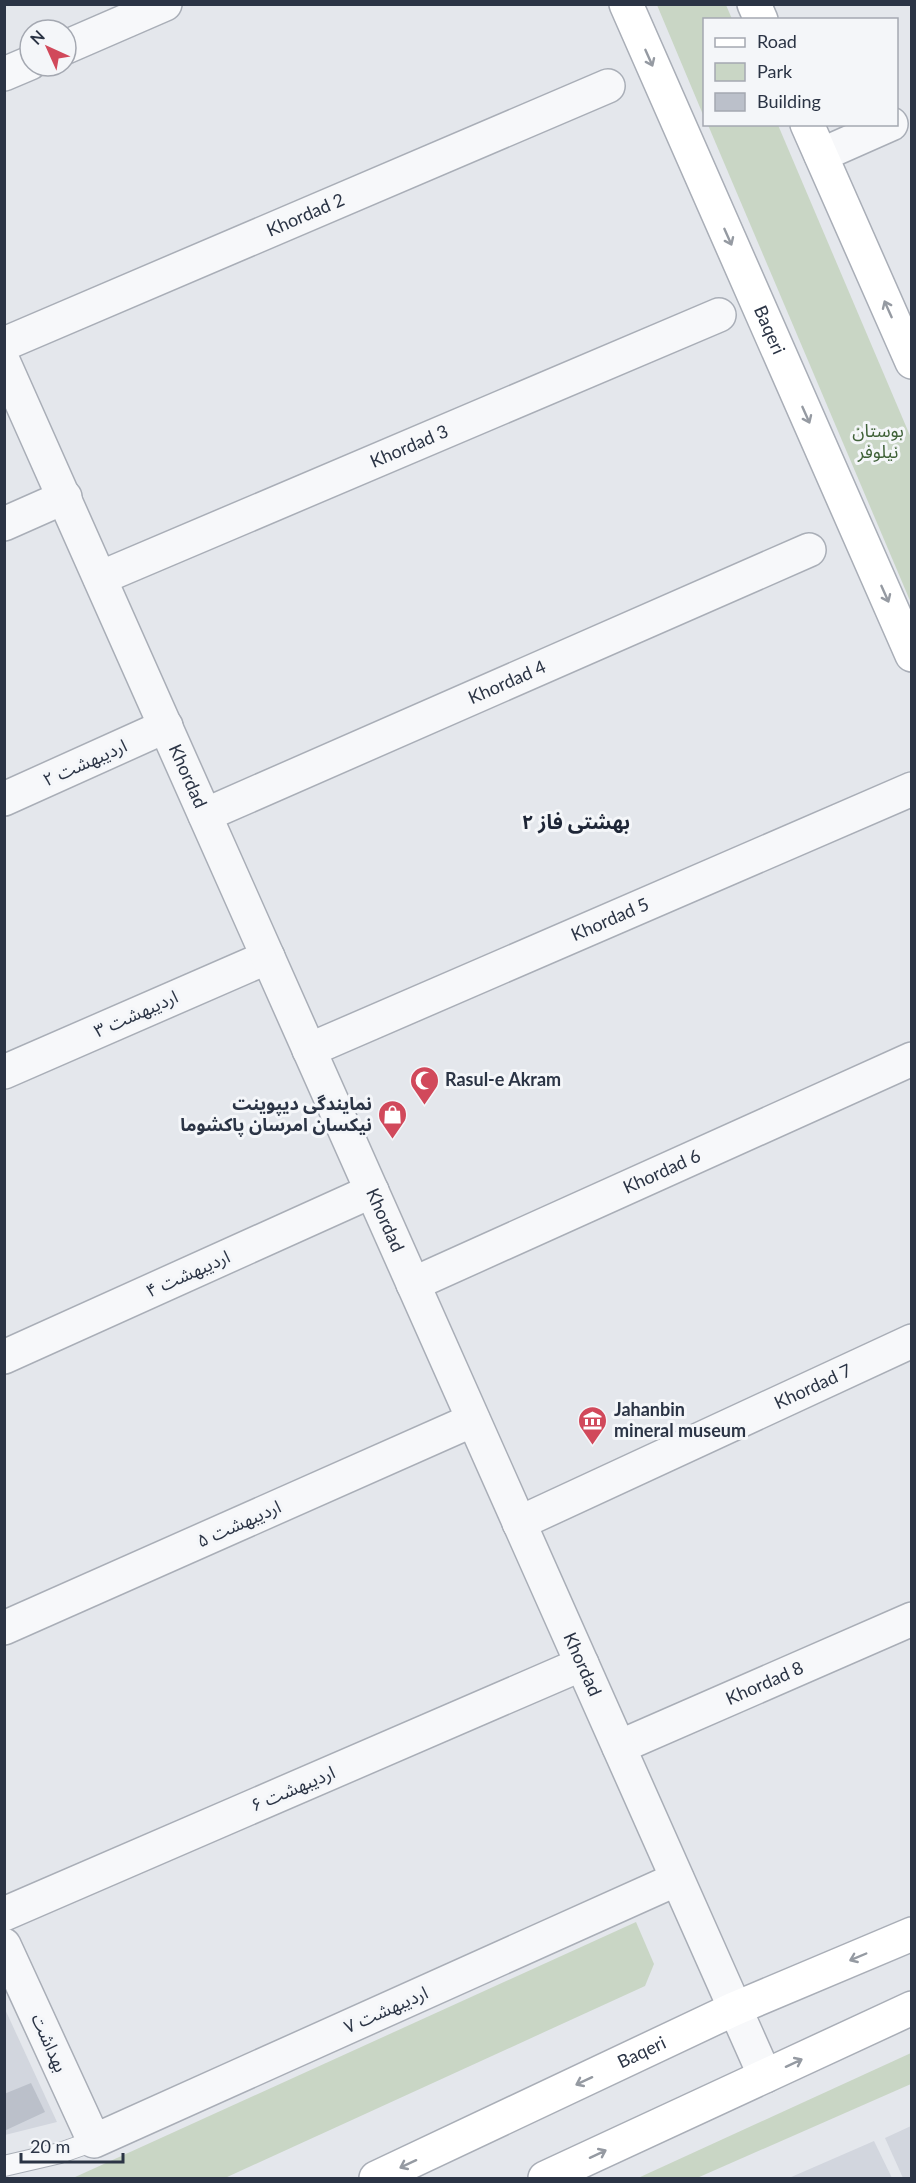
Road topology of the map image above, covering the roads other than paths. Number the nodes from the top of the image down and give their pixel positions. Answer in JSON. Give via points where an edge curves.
{"nodes":[{"id":1,"x":165,"y":4,"type":"edge"},
{"id":2,"x":626,"y":4,"type":"edge"},
{"id":3,"x":754,"y":4,"type":"edge"},
{"id":4,"x":760,"y":18,"type":"edge"},
{"id":5,"x":78,"y":42,"type":"edge"},
{"id":6,"x":18,"y":68,"type":"edge"},
{"id":7,"x":4,"y":74,"type":"edge"},
{"id":8,"x":608,"y":86,"type":"dead end"},
{"id":9,"x":912,"y":116,"type":"edge"},
{"id":10,"x":898,"y":122,"type":"edge"},
{"id":11,"x":808,"y":126,"type":"edge"},
{"id":12,"x":886,"y":126,"type":"edge"},
{"id":13,"x":820,"y":155,"type":"junction"},
{"id":14,"x":719,"y":315,"type":"dead end"},
{"id":15,"x":4,"y":344,"type":"edge"},
{"id":16,"x":912,"y":362,"type":"edge"},
{"id":17,"x":4,"y":363,"type":"edge"},
{"id":18,"x":64,"y":497,"type":"junction"},
{"id":19,"x":4,"y":524,"type":"edge"},
{"id":20,"x":809,"y":550,"type":"dead end"},
{"id":21,"x":100,"y":578,"type":"junction"},
{"id":22,"x":912,"y":655,"type":"edge"},
{"id":23,"x":166,"y":726,"type":"junction"},
{"id":24,"x":912,"y":789,"type":"edge"},
{"id":25,"x":4,"y":799,"type":"edge"},
{"id":26,"x":205,"y":815,"type":"junction"},
{"id":27,"x":268,"y":957,"type":"junction"},
{"id":28,"x":309,"y":1050,"type":"junction"},
{"id":29,"x":912,"y":1059,"type":"edge"},
{"id":30,"x":4,"y":1072,"type":"edge"},
{"id":31,"x":372,"y":1191,"type":"junction"},
{"id":32,"x":413,"y":1284,"type":"junction"},
{"id":33,"x":912,"y":1341,"type":"edge"},
{"id":34,"x":4,"y":1357,"type":"edge"},
{"id":35,"x":473,"y":1420,"type":"junction"},
{"id":36,"x":519,"y":1523,"type":"junction"},
{"id":37,"x":912,"y":1619,"type":"edge"},
{"id":38,"x":4,"y":1628,"type":"edge"},
{"id":39,"x":582,"y":1664,"type":"junction"},
{"id":40,"x":619,"y":1747,"type":"junction"},
{"id":41,"x":677,"y":1879,"type":"junction"},
{"id":42,"x":4,"y":1914,"type":"edge"},
{"id":43,"x":912,"y":1934,"type":"edge"},
{"id":44,"x":4,"y":1945,"type":"edge"},
{"id":45,"x":912,"y":2008,"type":"edge"},
{"id":46,"x":734,"y":2009,"type":"junction"},
{"id":47,"x":765,"y":2076,"type":"junction"},
{"id":48,"x":94,"y":2141,"type":"junction"},
{"id":49,"x":4,"y":2166,"type":"edge"},
{"id":50,"x":376,"y":2178,"type":"edge"},
{"id":51,"x":545,"y":2178,"type":"edge"}],
"edges":[{"from":1,"to":5,"type":"street"},
{"from":2,"to":22,"type":"main road","name":"Baqeri","one_way":true},
{"from":3,"to":4,"type":"main road"},
{"from":6,"to":7,"type":"street"},
{"from":8,"to":15,"type":"street","name":"Khordad 2"},
{"from":9,"to":10,"type":"street"},
{"from":11,"to":13,"type":"main road"},
{"from":12,"to":13,"type":"street"},
{"from":16,"to":13,"type":"main road","one_way":true},
{"from":14,"to":21,"type":"street","name":"Khordad 3"},
{"from":17,"to":18,"type":"street","name":"Khordad"},
{"from":18,"to":19,"type":"street"},
{"from":18,"to":21,"type":"street","name":"Khordad"},
{"from":20,"to":26,"type":"street","name":"Khordad 4"},
{"from":21,"to":23,"type":"street","name":"Khordad"},
{"from":23,"to":25,"type":"street","name":"اردیبهشت ۲"},
{"from":23,"to":26,"type":"street","name":"Khordad"},
{"from":24,"to":28,"type":"street","name":"Khordad 5"},
{"from":26,"to":27,"type":"street","name":"Khordad"},
{"from":27,"to":28,"type":"street","name":"Khordad"},
{"from":27,"to":30,"type":"street","name":"اردیبهشت ۳"},
{"from":28,"to":31,"type":"street","name":"Khordad"},
{"from":29,"to":32,"type":"street","name":"Khordad 6"},
{"from":31,"to":32,"type":"street","name":"Khordad"},
{"from":31,"to":34,"type":"street","name":"اردیبهشت ۴"},
{"from":32,"to":35,"type":"street","name":"Khordad"},
{"from":33,"to":36,"type":"street","name":"Khordad 7"},
{"from":35,"to":36,"type":"street","name":"Khordad"},
{"from":35,"to":38,"type":"street","name":"اردیبهشت ۵"},
{"from":36,"to":39,"type":"street","name":"Khordad"},
{"from":37,"to":40,"type":"street","name":"Khordad 8"},
{"from":39,"to":40,"type":"street","name":"Khordad"},
{"from":39,"to":42,"type":"street","name":"اردیبهشت ۶"},
{"from":40,"to":41,"type":"street","name":"Khordad"},
{"from":41,"to":46,"type":"street","name":"Khordad"},
{"from":41,"to":48,"type":"street","name":"اردیبهشت ۷"},
{"from":43,"to":46,"type":"main road","name":"Baqeri","one_way":true},
{"from":44,"to":48,"type":"street","name":"بهداشت"},
{"from":47,"to":45,"type":"main road","one_way":true},
{"from":46,"to":47,"type":"street","name":"Khordad"},
{"from":46,"to":50,"type":"main road","name":"Baqeri","one_way":true},
{"from":51,"to":47,"type":"main road","one_way":true},
{"from":48,"to":49,"type":"lane"}]}
